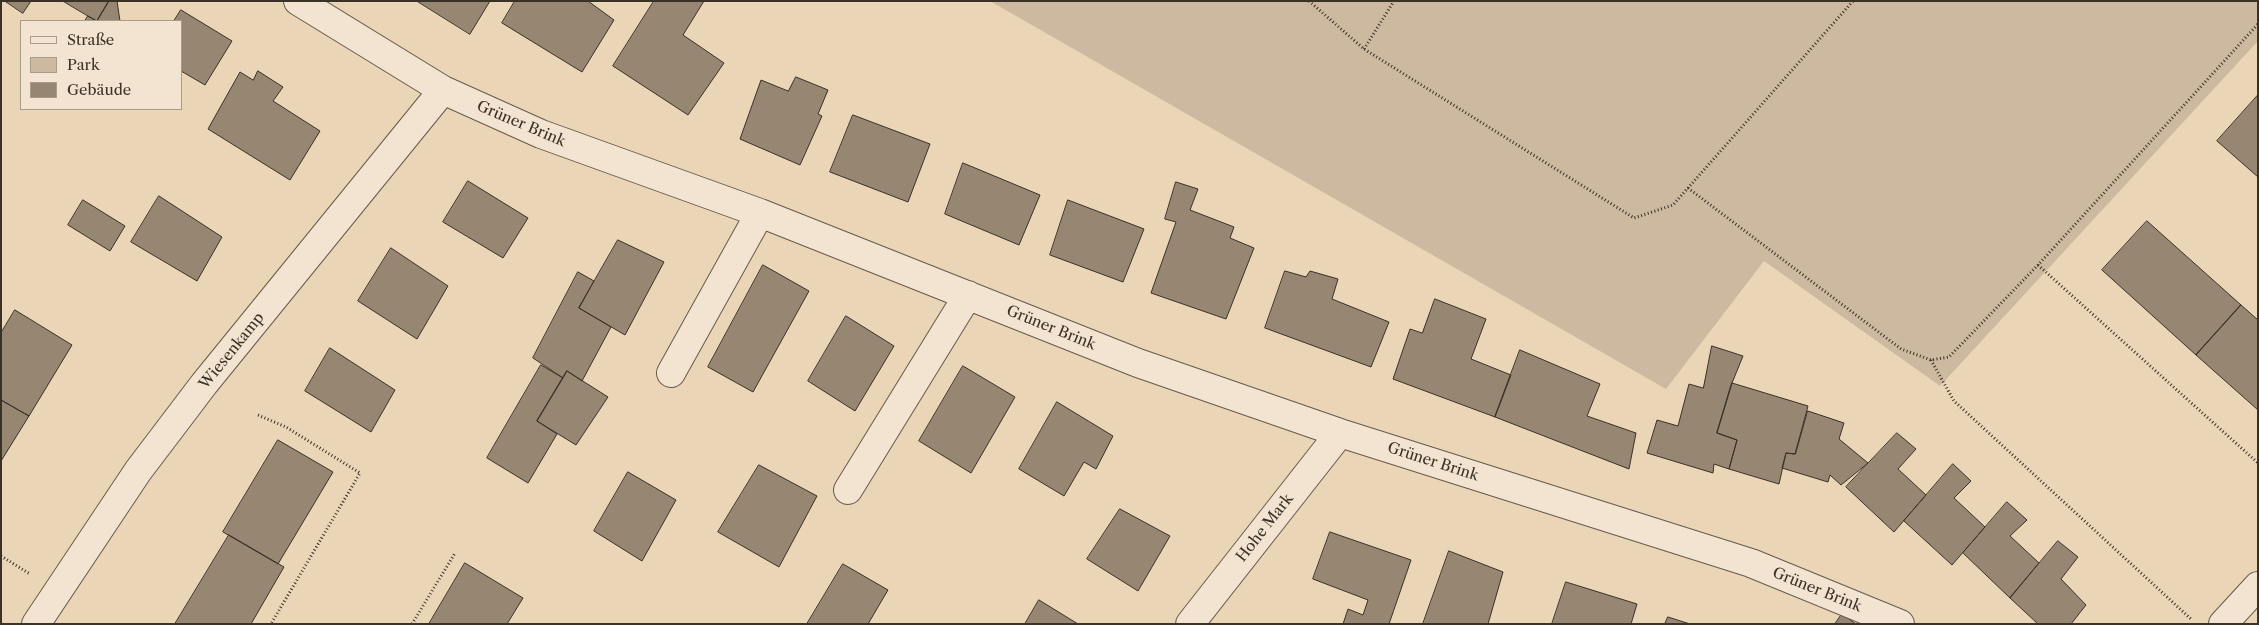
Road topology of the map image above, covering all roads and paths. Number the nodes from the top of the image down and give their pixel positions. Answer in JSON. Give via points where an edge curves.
{"nodes":[{"id":1,"x":298,"y":1,"type":"edge"},
{"id":2,"x":1309,"y":1,"type":"edge"},
{"id":3,"x":1394,"y":1,"type":"edge"},
{"id":4,"x":1853,"y":1,"type":"edge"},
{"id":5,"x":2258,"y":24,"type":"edge"},
{"id":6,"x":1364,"y":49,"type":"junction"},
{"id":7,"x":443,"y":90,"type":"junction"},
{"id":8,"x":1688,"y":188,"type":"junction"},
{"id":9,"x":760,"y":213,"type":"junction"},
{"id":10,"x":2038,"y":265,"type":"junction"},
{"id":11,"x":968,"y":295,"type":"junction"},
{"id":12,"x":1931,"y":360,"type":"junction"},
{"id":13,"x":671,"y":373,"type":"dead end"},
{"id":14,"x":258,"y":415,"type":"dead end"},
{"id":15,"x":1340,"y":433,"type":"junction"},
{"id":16,"x":2258,"y":463,"type":"edge"},
{"id":17,"x":848,"y":490,"type":"dead end"},
{"id":18,"x":455,"y":553,"type":"dead end"},
{"id":19,"x":2258,"y":586,"type":"edge"},
{"id":20,"x":36,"y":624,"type":"edge"},
{"id":21,"x":271,"y":624,"type":"edge"},
{"id":22,"x":412,"y":624,"type":"edge"},
{"id":23,"x":1190,"y":624,"type":"edge"},
{"id":24,"x":1900,"y":624,"type":"edge"},
{"id":25,"x":2196,"y":624,"type":"edge"},
{"id":26,"x":2223,"y":624,"type":"edge"}],
"edges":[{"from":1,"to":7,"type":"street","name":"Grüner Brink"},
{"from":2,"to":6,"type":"path"},
{"from":3,"to":6,"type":"path"},
{"from":4,"to":8,"type":"path"},
{"from":5,"to":10,"type":"path"},
{"from":6,"to":8,"type":"path","via":[[1634,218],[1673,205]]},
{"from":7,"to":9,"type":"street","name":"Grüner Brink","via":[[541,134]]},
{"from":7,"to":20,"type":"street","name":"Wiesenkamp","via":[[204,384],[138,471]]},
{"from":8,"to":12,"type":"path","via":[[1900,349]]},
{"from":9,"to":11,"type":"street","name":"Grüner Brink"},
{"from":9,"to":13,"type":"street"},
{"from":10,"to":12,"type":"path","via":[[1949,357]]},
{"from":10,"to":16,"type":"path"},
{"from":11,"to":15,"type":"street","name":"Grüner Brink","via":[[1138,363]]},
{"from":11,"to":17,"type":"street"},
{"from":12,"to":25,"type":"path","via":[[1954,401]]},
{"from":14,"to":21,"type":"path","via":[[286,427],[360,473]]},
{"from":15,"to":23,"type":"street","name":"Hohe Mark"},
{"from":15,"to":24,"type":"street","name":"Grüner Brink","via":[[1751,563]]},
{"from":18,"to":22,"type":"path"},
{"from":19,"to":26,"type":"street"}]}
